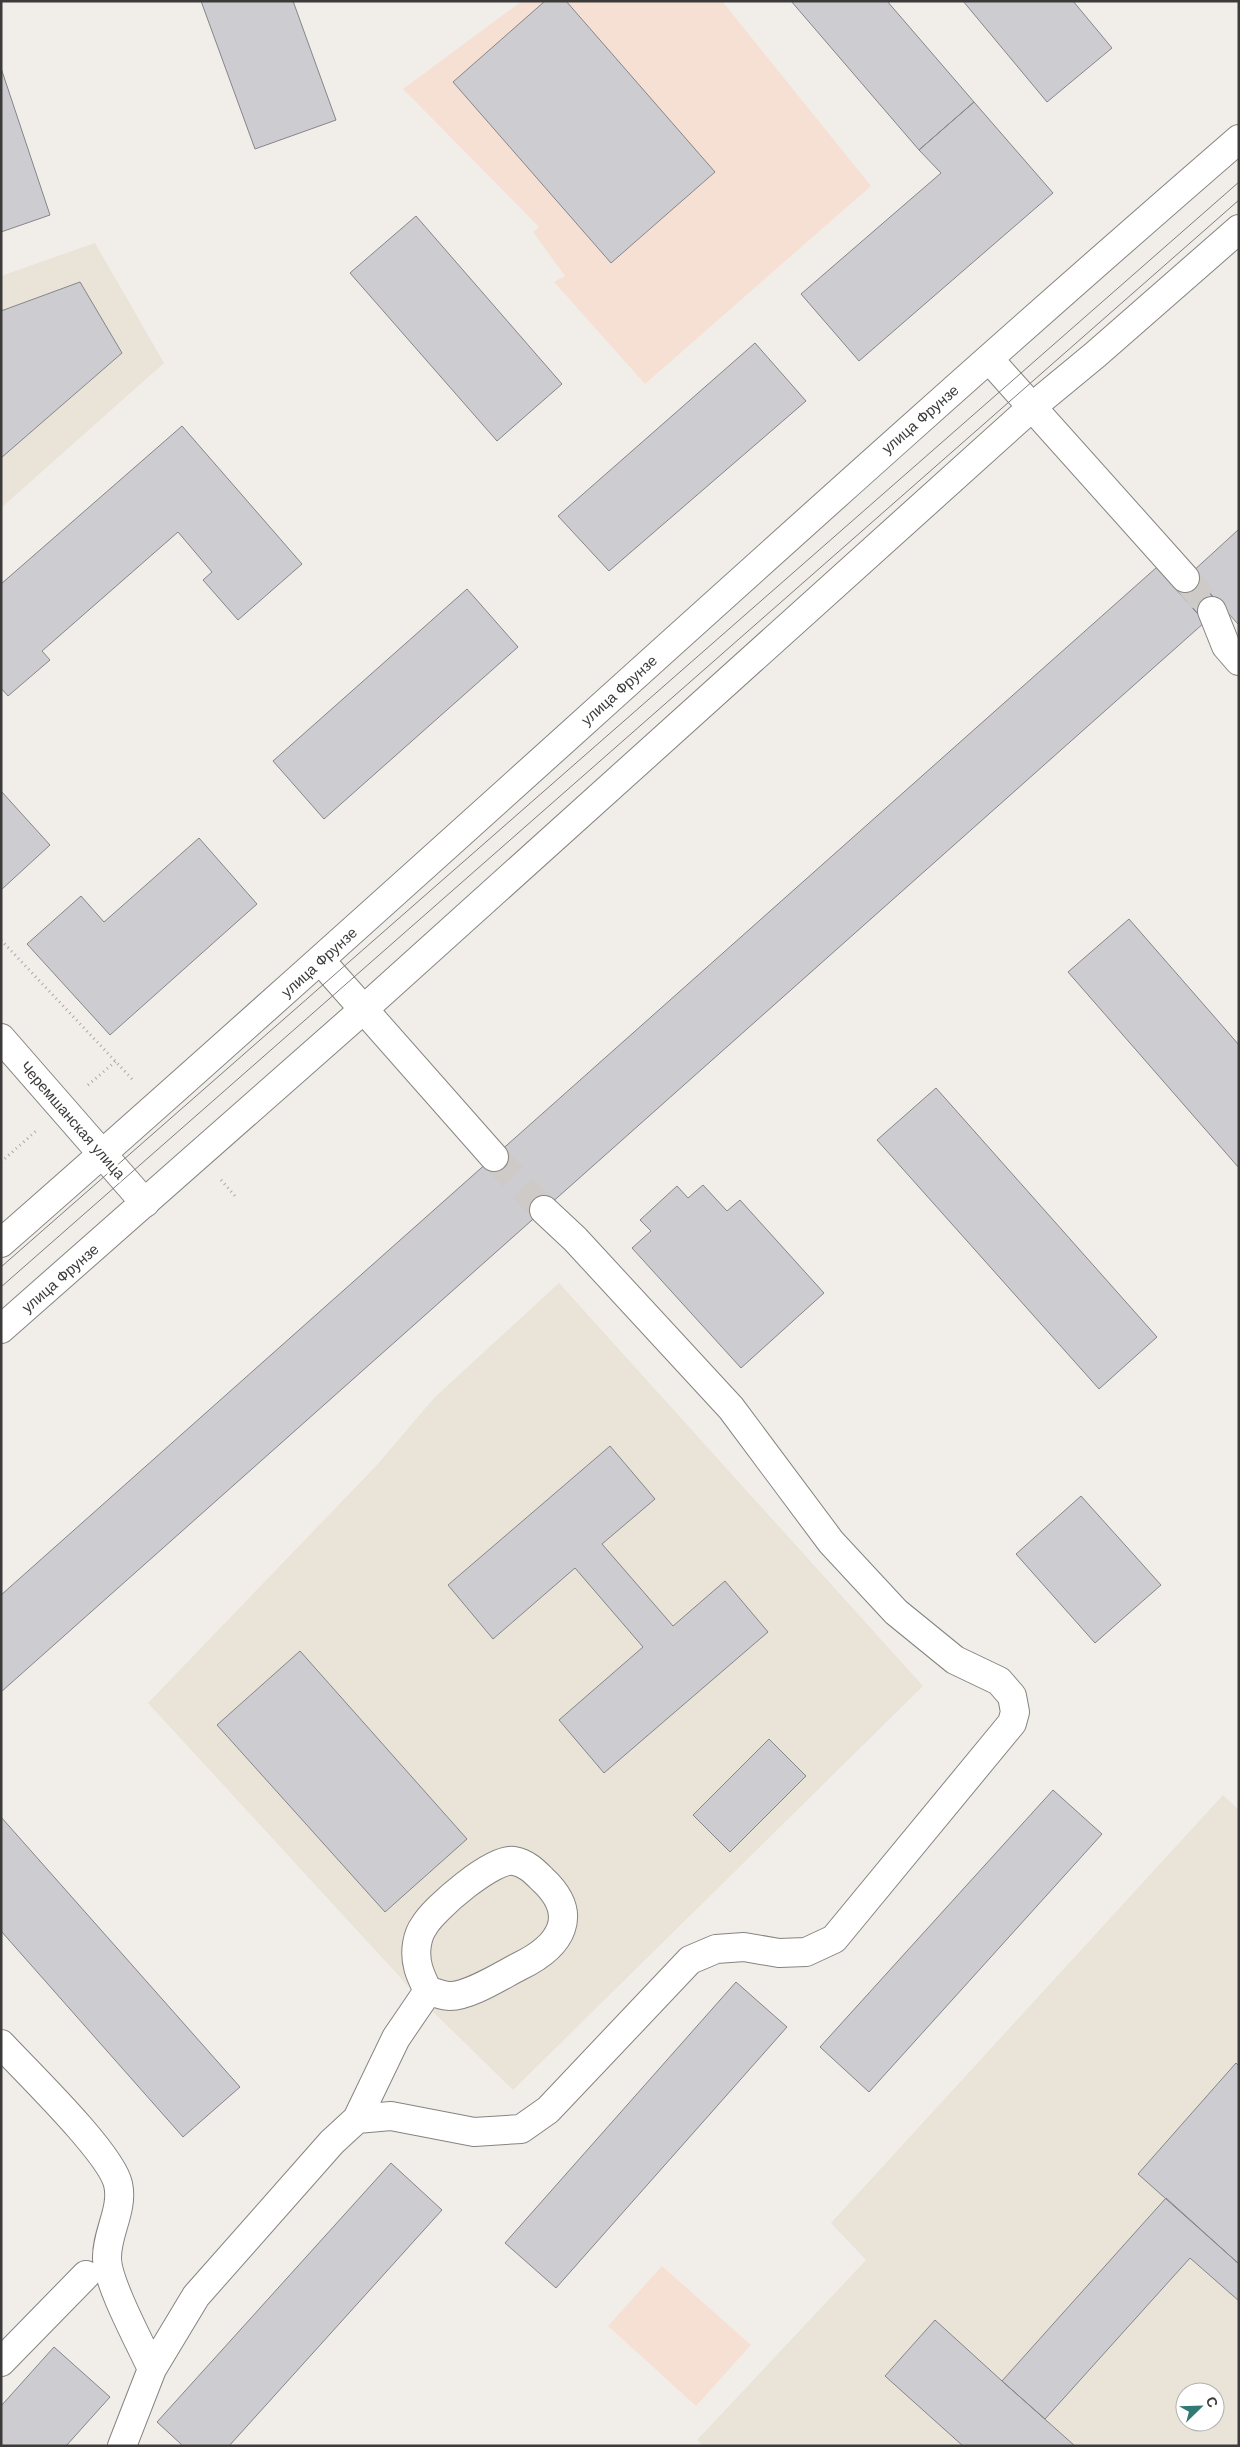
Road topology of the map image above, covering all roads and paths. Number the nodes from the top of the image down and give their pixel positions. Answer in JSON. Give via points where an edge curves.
{"nodes":[{"id":1,"x":1239,"y":139,"type":"edge"},
{"id":2,"x":1239,"y":229,"type":"edge"},
{"id":3,"x":989,"y":359,"type":"junction"},
{"id":4,"x":1032,"y":407,"type":"junction"},
{"id":5,"x":1185,"y":578,"type":"tunnel mouth"},
{"id":6,"x":1212,"y":612,"type":"tunnel mouth"},
{"id":7,"x":1239,"y":661,"type":"edge"},
{"id":8,"x":1,"y":940,"type":"edge"},
{"id":9,"x":321,"y":961,"type":"junction"},
{"id":10,"x":364,"y":1010,"type":"junction"},
{"id":11,"x":1,"y":1038,"type":"edge"},
{"id":12,"x":157,"y":1107,"type":"junction"},
{"id":13,"x":103,"y":1154,"type":"junction"},
{"id":14,"x":200,"y":1155,"type":"junction"},
{"id":15,"x":494,"y":1157,"type":"tunnel mouth"},
{"id":16,"x":235,"y":1196,"type":"dead end"},
{"id":17,"x":145,"y":1203,"type":"junction"},
{"id":18,"x":544,"y":1210,"type":"tunnel mouth"},
{"id":19,"x":1,"y":1243,"type":"edge"},
{"id":20,"x":1,"y":1329,"type":"edge"},
{"id":21,"x":428,"y":1991,"type":"junction"},
{"id":22,"x":1,"y":2044,"type":"edge"},
{"id":23,"x":358,"y":2120,"type":"junction"},
{"id":24,"x":86,"y":2275,"type":"dead end"},
{"id":25,"x":1,"y":2362,"type":"edge"},
{"id":26,"x":152,"y":2369,"type":"junction"},
{"id":27,"x":122,"y":2446,"type":"edge"}],
"edges":[{"from":1,"to":3,"type":"main road","name":"улица Фрунзе"},
{"from":2,"to":4,"type":"main road","name":"улица Фрунзе"},
{"from":3,"to":4,"type":"main road"},
{"from":3,"to":9,"type":"main road","name":"улица Фрунзе"},
{"from":4,"to":5,"type":"main road"},
{"from":4,"to":10,"type":"main road","name":"улица Фрунзе"},
{"from":6,"to":7,"type":"main road","via":[[1226,646]]},
{"from":8,"to":12,"type":"path"},
{"from":9,"to":10,"type":"main road"},
{"from":9,"to":12,"type":"main road","name":"улица Фрунзе"},
{"from":10,"to":14,"type":"main road","name":"улица Фрунзе"},
{"from":10,"to":15,"type":"main road"},
{"from":11,"to":13,"type":"main road","name":"Черемшанская улица"},
{"from":12,"to":13,"type":"main road","name":"улица Фрунзе"},
{"from":13,"to":17,"type":"main road","name":"Черемшанская улица"},
{"from":13,"to":19,"type":"main road","name":"улица Фрунзе"},
{"from":14,"to":16,"type":"path"},
{"from":14,"to":17,"type":"main road","name":"улица Фрунзе"},
{"from":17,"to":20,"type":"main road","name":"улица Фрунзе"},
{"from":18,"to":23,"type":"main road","via":[[575,1239],[731,1408],[831,1542],[896,1612],[955,1660],[999,1681],[1012,1696],[1015,1712],[1012,1724],[834,1939],[806,1952],[779,1953],[744,1947],[716,1949],[690,1960],[548,2110],[521,2129],[474,2132],[391,2116]]},
{"from":21,"to":21,"type":"main road","via":[[451,1996],[469,1991],[530,1961],[553,1943],[563,1926],[564,1909],[553,1889],[531,1868],[513,1860],[490,1867],[476,1876],[424,1925],[417,1944],[417,1968]]},
{"from":21,"to":23,"type":"main road","via":[[396,2038]]},
{"from":22,"to":26,"type":"main road","via":[[102,2153],[118,2184],[117,2211],[108,2241],[107,2260],[116,2289]]},
{"from":23,"to":26,"type":"main road","via":[[332,2142],[196,2296]]},
{"from":24,"to":25,"type":"main road"},
{"from":26,"to":27,"type":"main road"}]}
